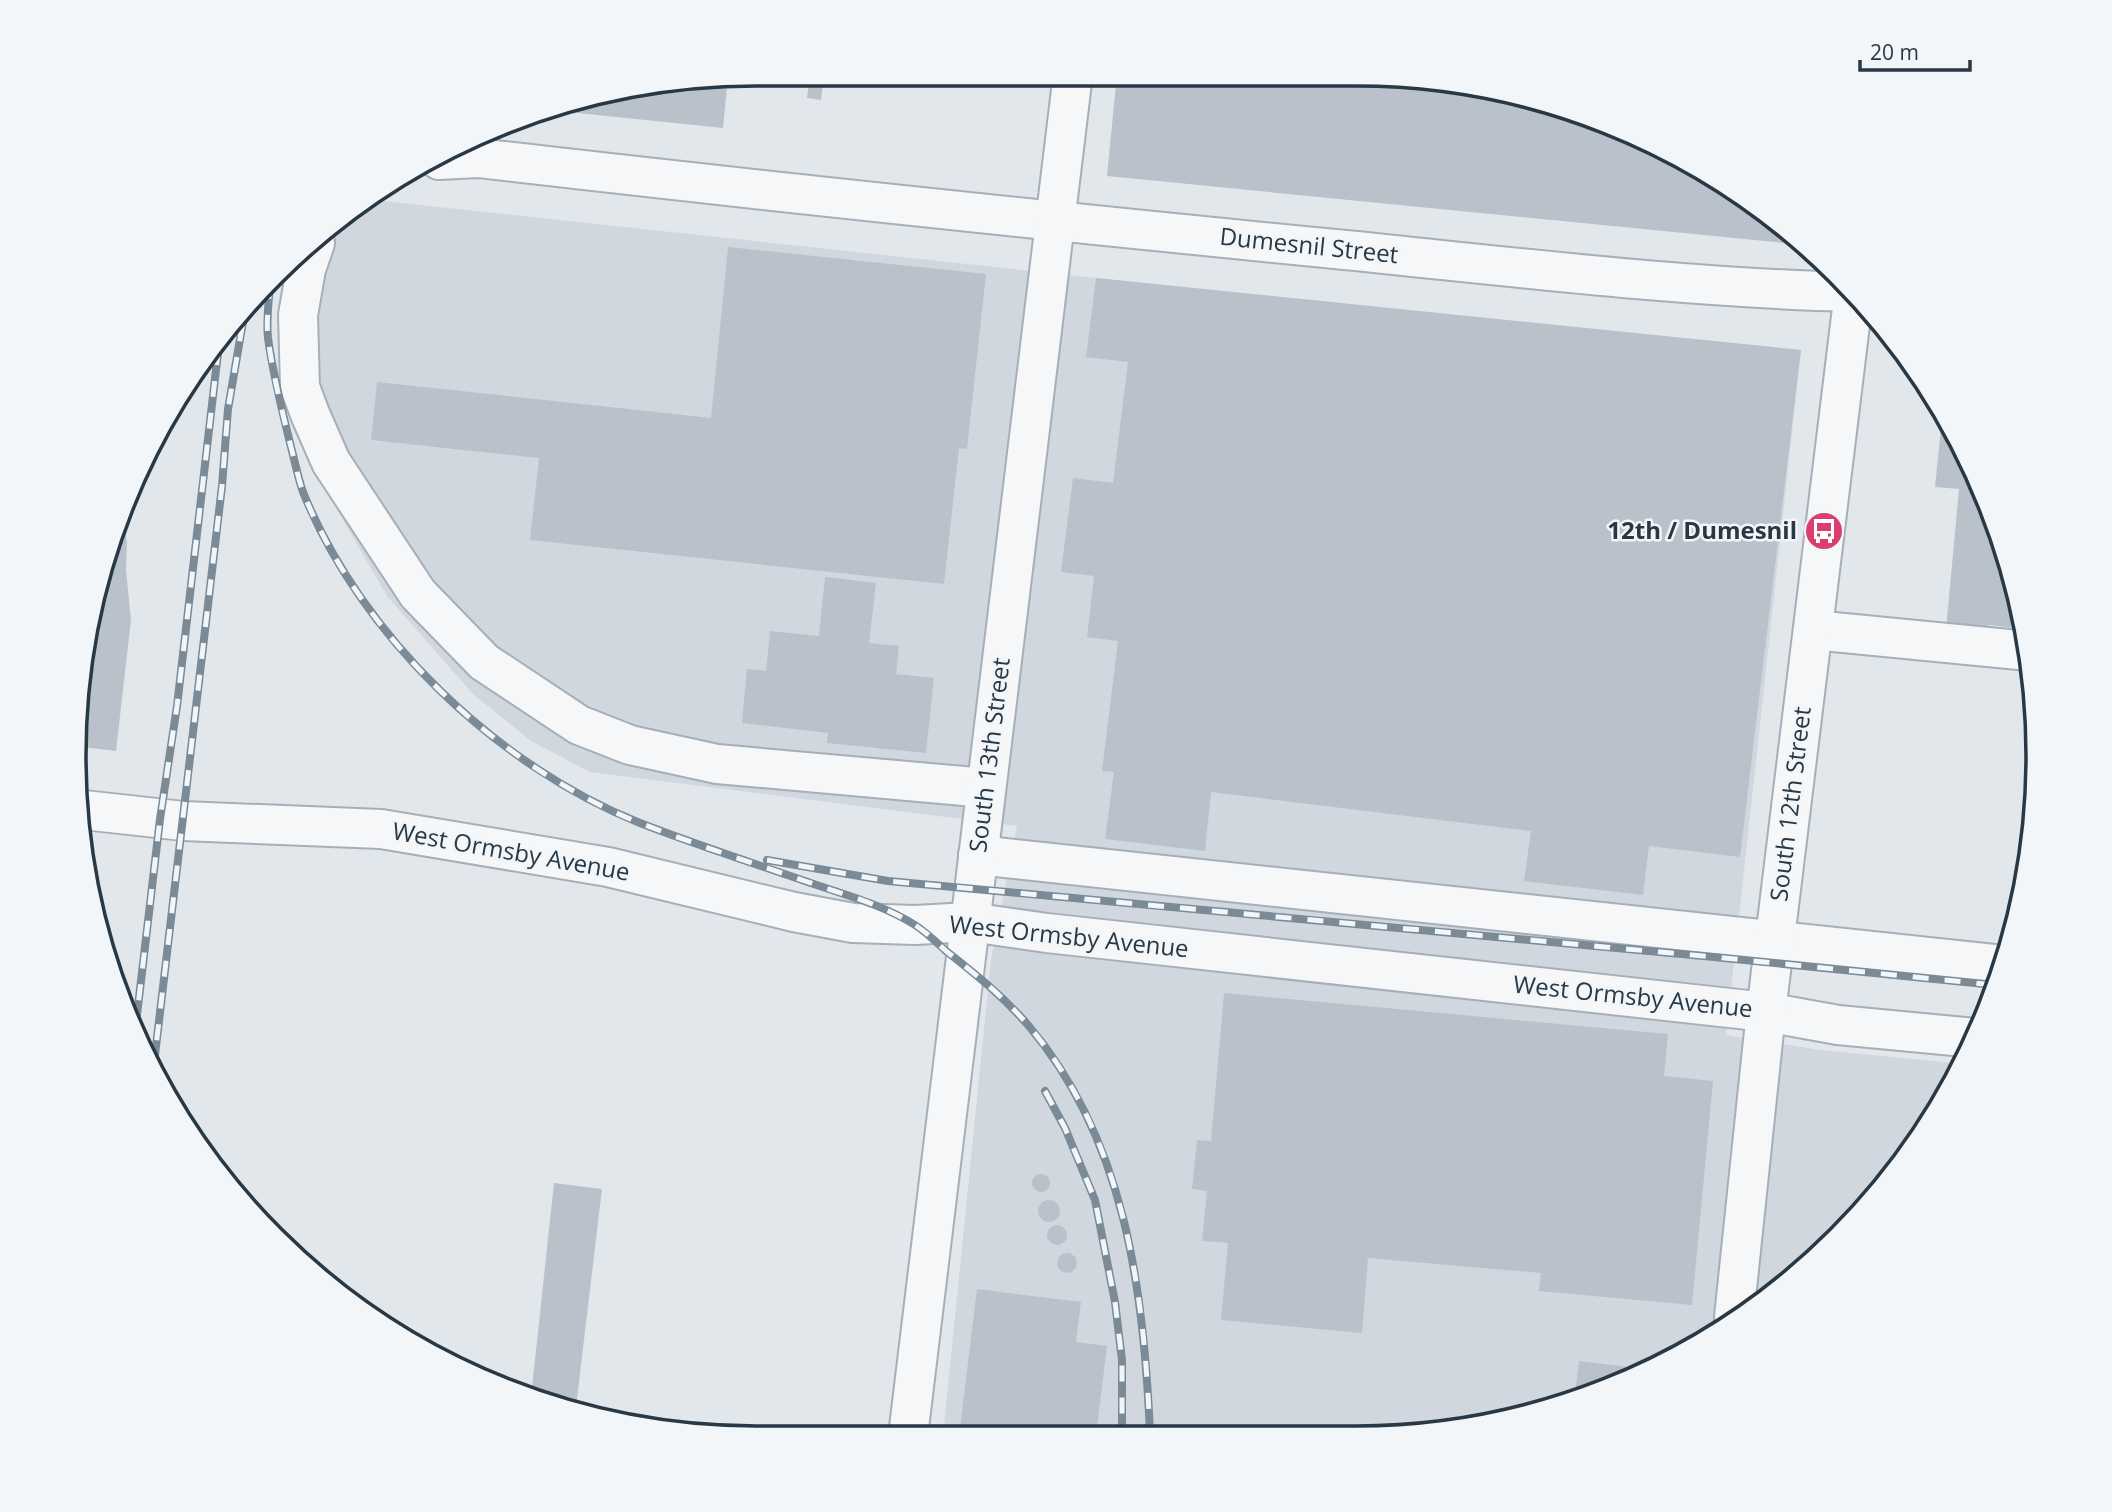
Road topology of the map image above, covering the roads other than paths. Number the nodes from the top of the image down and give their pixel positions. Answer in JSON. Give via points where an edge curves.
{"nodes":[{"id":1,"x":1072,"y":86,"type":"edge"},
{"id":2,"x":452,"y":159,"type":"edge"},
{"id":3,"x":1055,"y":221,"type":"junction"},
{"id":4,"x":311,"y":255,"type":"edge"},
{"id":5,"x":1839,"y":292,"type":"edge"},
{"id":6,"x":1852,"y":306,"type":"edge"},
{"id":7,"x":1813,"y":630,"type":"junction"},
{"id":8,"x":2018,"y":650,"type":"edge"},
{"id":9,"x":986,"y":788,"type":"junction"},
{"id":10,"x":88,"y":810,"type":"edge"},
{"id":11,"x":978,"y":855,"type":"junction"},
{"id":12,"x":970,"y":922,"type":"junction"},
{"id":13,"x":1775,"y":942,"type":"junction"},
{"id":14,"x":1993,"y":964,"type":"edge"},
{"id":15,"x":1766,"y":1012,"type":"junction"},
{"id":16,"x":1964,"y":1037,"type":"edge"},
{"id":17,"x":1735,"y":1308,"type":"edge"},
{"id":18,"x":909,"y":1426,"type":"edge"}],
"edges":[{"from":1,"to":3,"type":"street","name":"South 13th Street"},
{"from":2,"to":3,"type":"street","name":"Dumesnil Street","via":[[478,158]]},
{"from":3,"to":5,"type":"street","name":"Dumesnil Street","via":[[1623,277]]},
{"from":3,"to":9,"type":"street","name":"South 13th Street"},
{"from":4,"to":9,"type":"street","via":[[298,315],[300,387],[310,414],[331,462],[418,594],[484,662],[579,725],[629,745],[717,764]]},
{"from":6,"to":7,"type":"street","name":"South 12th Street"},
{"from":7,"to":8,"type":"street"},
{"from":7,"to":13,"type":"street","name":"South 12th Street"},
{"from":9,"to":11,"type":"street","name":"South 13th Street"},
{"from":10,"to":12,"type":"street","name":"West Ormsby Avenue","via":[[160,819],[381,829],[608,867],[853,923]]},
{"from":11,"to":12,"type":"street","name":"South 13th Street"},
{"from":11,"to":13,"type":"street"},
{"from":12,"to":15,"type":"street","name":"West Ormsby Avenue"},
{"from":12,"to":18,"type":"street","name":"South 13th Street"},
{"from":13,"to":14,"type":"street"},
{"from":13,"to":15,"type":"street","name":"South 12th Street"},
{"from":15,"to":16,"type":"street","name":"West Ormsby Avenue","via":[[1838,1025]]},
{"from":15,"to":17,"type":"street","name":"South 12th Street"}]}
